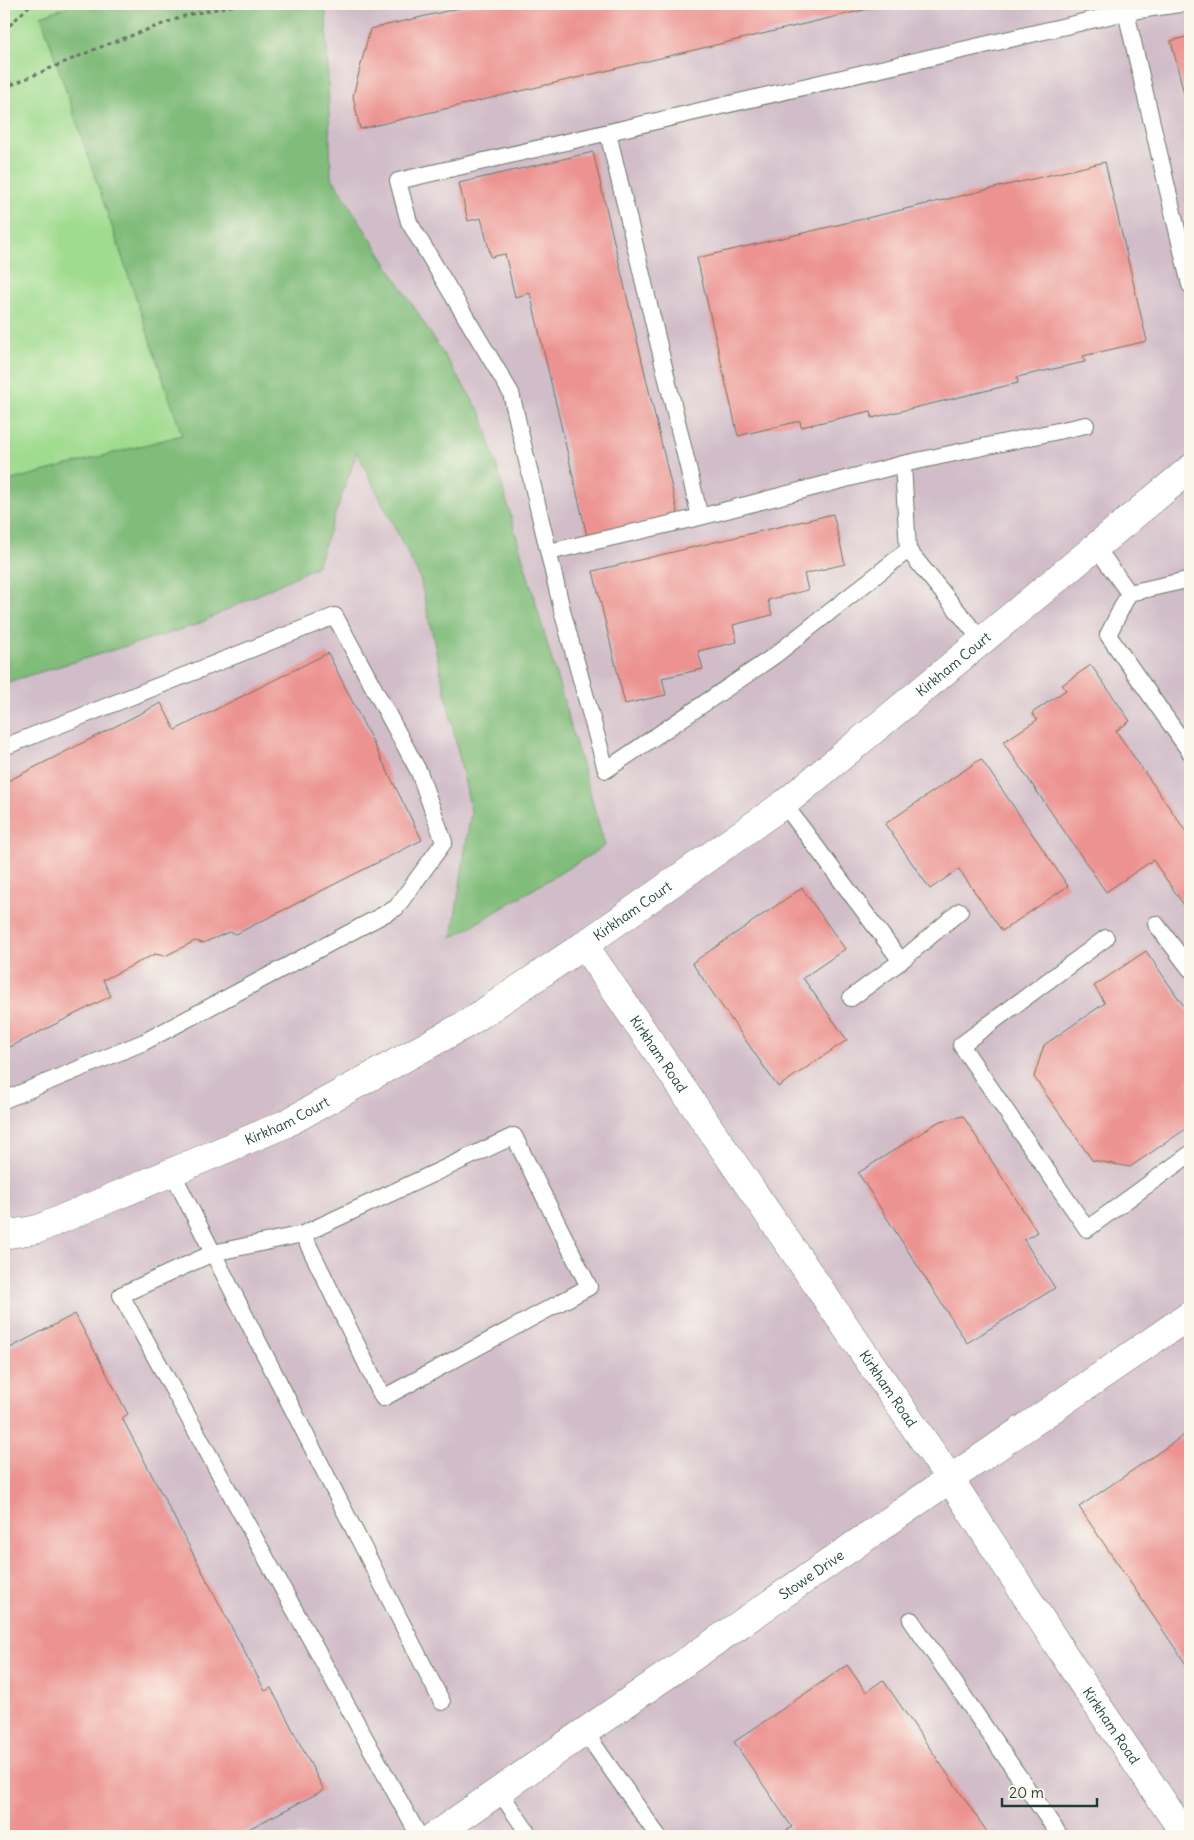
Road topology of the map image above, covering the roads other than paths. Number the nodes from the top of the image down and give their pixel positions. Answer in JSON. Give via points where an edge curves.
{"nodes":[{"id":1,"x":1179,"y":4,"type":"edge"},
{"id":2,"x":1126,"y":12,"type":"junction"},
{"id":3,"x":608,"y":132,"type":"junction"},
{"id":4,"x":1189,"y":278,"type":"edge"},
{"id":5,"x":1086,"y":425,"type":"dead end"},
{"id":6,"x":902,"y":464,"type":"junction"},
{"id":7,"x":1190,"y":469,"type":"edge"},
{"id":8,"x":700,"y":517,"type":"junction"},
{"id":9,"x":1096,"y":547,"type":"junction"},
{"id":10,"x":908,"y":550,"type":"junction"},
{"id":11,"x":548,"y":552,"type":"junction"},
{"id":12,"x":1190,"y":584,"type":"edge"},
{"id":13,"x":1130,"y":593,"type":"junction"},
{"id":14,"x":982,"y":641,"type":"junction"},
{"id":15,"x":4,"y":747,"type":"edge"},
{"id":16,"x":1190,"y":752,"type":"edge"},
{"id":17,"x":784,"y":804,"type":"junction"},
{"id":18,"x":960,"y":911,"type":"dead end"},
{"id":19,"x":1156,"y":924,"type":"dead end"},
{"id":20,"x":1106,"y":938,"type":"dead end"},
{"id":21,"x":584,"y":945,"type":"junction"},
{"id":22,"x":901,"y":961,"type":"junction"},
{"id":23,"x":1190,"y":969,"type":"edge"},
{"id":24,"x":852,"y":998,"type":"dead end"},
{"id":25,"x":4,"y":1100,"type":"edge"},
{"id":26,"x":1190,"y":1154,"type":"edge"},
{"id":27,"x":172,"y":1172,"type":"junction"},
{"id":28,"x":303,"y":1234,"type":"junction"},
{"id":29,"x":4,"y":1235,"type":"edge"},
{"id":30,"x":213,"y":1253,"type":"junction"},
{"id":31,"x":1190,"y":1315,"type":"edge"},
{"id":32,"x":950,"y":1479,"type":"junction"},
{"id":33,"x":911,"y":1620,"type":"dead end"},
{"id":34,"x":442,"y":1702,"type":"dead end"},
{"id":35,"x":584,"y":1732,"type":"junction"},
{"id":36,"x":499,"y":1791,"type":"junction"},
{"id":37,"x":1184,"y":1833,"type":"edge"},
{"id":38,"x":419,"y":1836,"type":"edge"},
{"id":39,"x":434,"y":1836,"type":"edge"},
{"id":40,"x":530,"y":1836,"type":"edge"},
{"id":41,"x":658,"y":1836,"type":"edge"},
{"id":42,"x":1060,"y":1836,"type":"edge"}],
"edges":[{"from":1,"to":2,"type":"lane"},
{"from":2,"to":3,"type":"lane"},
{"from":2,"to":4,"type":"lane"},
{"from":3,"to":8,"type":"lane"},
{"from":3,"to":11,"type":"lane","via":[[398,181],[410,222],[511,393]]},
{"from":5,"to":6,"type":"lane"},
{"from":6,"to":8,"type":"lane"},
{"from":6,"to":10,"type":"lane"},
{"from":7,"to":9,"type":"street","name":"Kirkham Court"},
{"from":8,"to":11,"type":"lane"},
{"from":9,"to":13,"type":"lane"},
{"from":9,"to":14,"type":"street","name":"Kirkham Court"},
{"from":10,"to":11,"type":"lane","via":[[774,656],[606,770]]},
{"from":10,"to":14,"type":"lane"},
{"from":12,"to":13,"type":"lane","via":[[1187,580]]},
{"from":13,"to":16,"type":"lane","via":[[1108,636]]},
{"from":14,"to":17,"type":"street","name":"Kirkham Court"},
{"from":15,"to":25,"type":"lane","via":[[335,616],[419,772],[444,842],[396,908],[144,1042]]},
{"from":17,"to":21,"type":"street","name":"Kirkham Court"},
{"from":17,"to":22,"type":"lane"},
{"from":18,"to":22,"type":"lane"},
{"from":19,"to":23,"type":"lane"},
{"from":20,"to":26,"type":"lane","via":[[960,1045],[1087,1229]]},
{"from":21,"to":27,"type":"street","name":"Kirkham Court","via":[[468,1024],[285,1124]]},
{"from":21,"to":32,"type":"street","name":"Kirkham Road"},
{"from":22,"to":24,"type":"lane"},
{"from":27,"to":29,"type":"street","name":"Kirkham Court","via":[[38,1229]]},
{"from":27,"to":30,"type":"lane"},
{"from":28,"to":28,"type":"lane","via":[[514,1136],[589,1287],[383,1398]]},
{"from":28,"to":30,"type":"lane"},
{"from":30,"to":34,"type":"lane"},
{"from":30,"to":38,"type":"lane","via":[[121,1296]]},
{"from":31,"to":32,"type":"street","name":"Stowe Drive"},
{"from":32,"to":35,"type":"street","name":"Stowe Drive"},
{"from":32,"to":37,"type":"street","name":"Kirkham Road","via":[[1079,1679]]},
{"from":33,"to":42,"type":"lane"},
{"from":35,"to":36,"type":"street","name":"Stowe Drive"},
{"from":35,"to":41,"type":"lane"},
{"from":36,"to":39,"type":"street","name":"Stowe Drive"},
{"from":36,"to":40,"type":"lane"}]}
